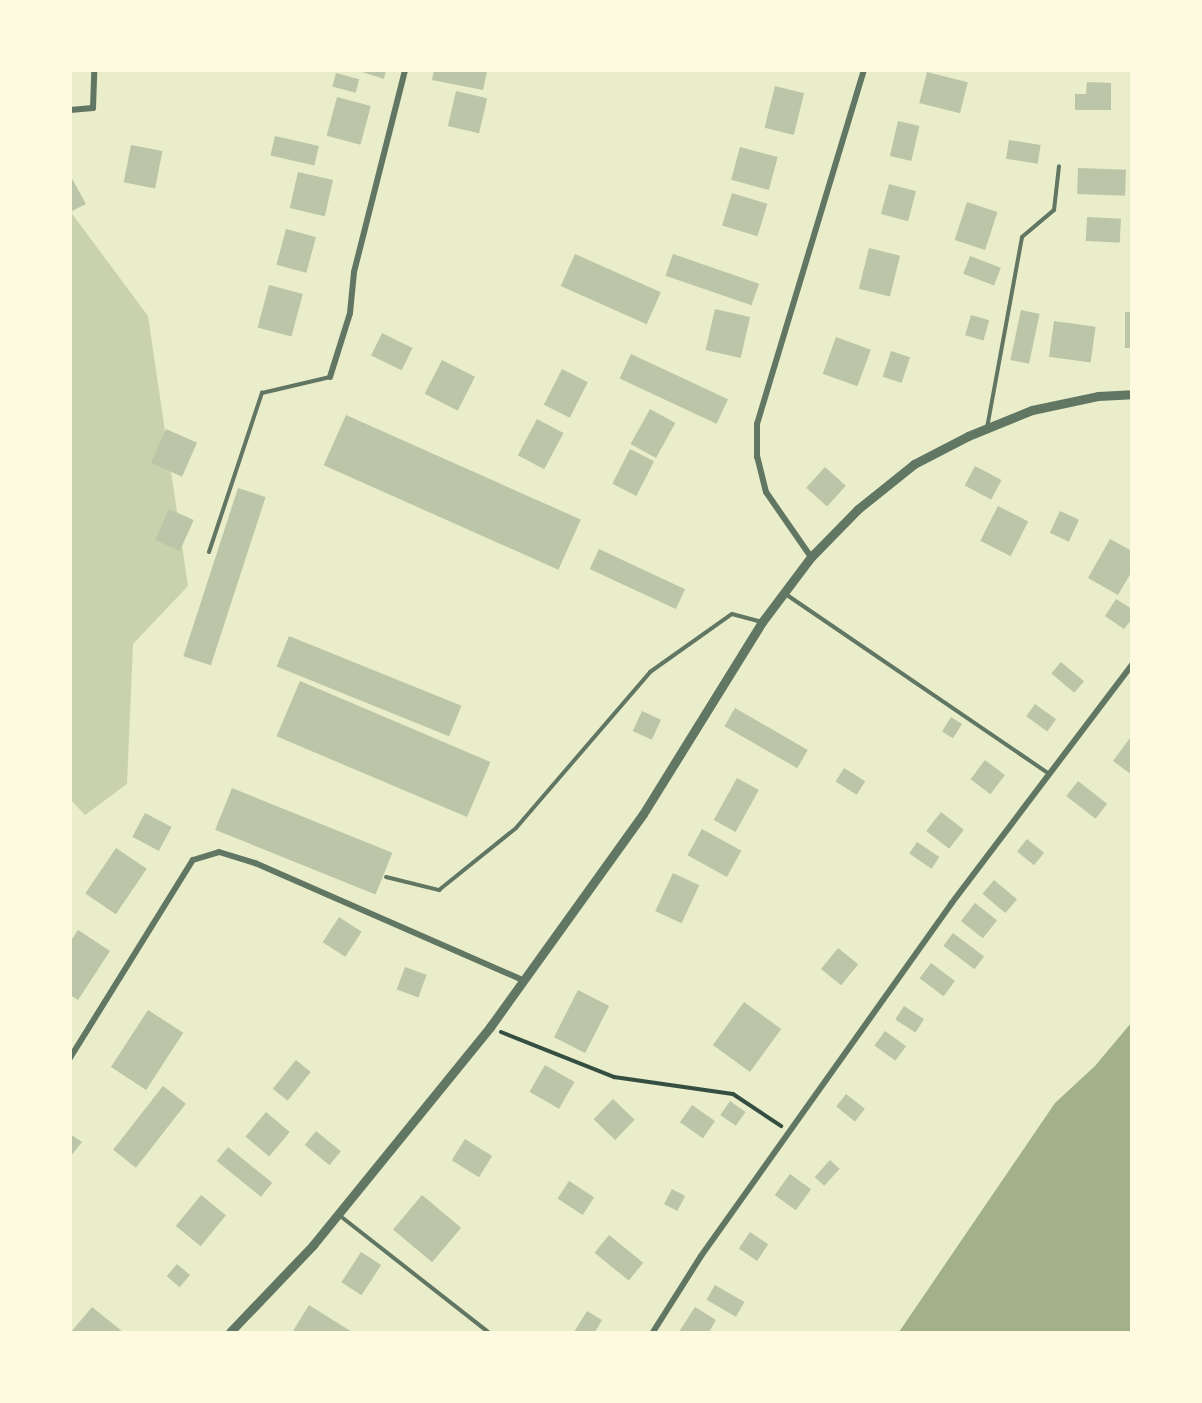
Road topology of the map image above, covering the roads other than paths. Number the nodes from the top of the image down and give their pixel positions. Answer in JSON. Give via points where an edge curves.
{"nodes":[{"id":1,"x":94,"y":70,"type":"edge"},
{"id":2,"x":405,"y":70,"type":"edge"},
{"id":3,"x":864,"y":70,"type":"edge"},
{"id":4,"x":70,"y":110,"type":"edge"},
{"id":5,"x":1059,"y":165,"type":"dead end"},
{"id":6,"x":330,"y":377,"type":"joint"},
{"id":7,"x":1131,"y":394,"type":"edge"},
{"id":8,"x":987,"y":428,"type":"junction"},
{"id":9,"x":208,"y":552,"type":"dead end"},
{"id":10,"x":811,"y":557,"type":"junction"},
{"id":11,"x":783,"y":593,"type":"junction"},
{"id":12,"x":762,"y":622,"type":"junction"},
{"id":13,"x":1131,"y":665,"type":"edge"},
{"id":14,"x":1049,"y":774,"type":"junction"},
{"id":15,"x":386,"y":877,"type":"dead end"},
{"id":16,"x":523,"y":980,"type":"junction"},
{"id":17,"x":70,"y":1058,"type":"edge"},
{"id":18,"x":338,"y":1215,"type":"junction"},
{"id":19,"x":230,"y":1332,"type":"edge"},
{"id":20,"x":488,"y":1332,"type":"edge"},
{"id":21,"x":653,"y":1332,"type":"edge"}],
"edges":[{"from":1,"to":4,"type":"street","via":[[93,108]]},
{"from":2,"to":6,"type":"street","via":[[354,272],[350,313]]},
{"from":3,"to":10,"type":"street","via":[[756,424],[757,457],[766,492]]},
{"from":5,"to":8,"type":"lane","via":[[1054,210],[1022,237]]},
{"from":6,"to":9,"type":"lane","via":[[262,393]]},
{"from":7,"to":8,"type":"street","via":[[1098,396],[1032,410]]},
{"from":8,"to":10,"type":"street","via":[[914,464],[858,509]]},
{"from":10,"to":11,"type":"street"},
{"from":11,"to":12,"type":"street"},
{"from":11,"to":14,"type":"lane"},
{"from":12,"to":15,"type":"lane","via":[[732,614],[650,672],[516,828],[439,890]]},
{"from":12,"to":16,"type":"street","via":[[643,814]]},
{"from":13,"to":14,"type":"street"},
{"from":14,"to":21,"type":"street","via":[[701,1256]]},
{"from":16,"to":17,"type":"street","via":[[255,863],[219,852],[193,860]]},
{"from":16,"to":18,"type":"street","via":[[490,1027]]},
{"from":18,"to":19,"type":"street"},
{"from":18,"to":20,"type":"lane"}]}
